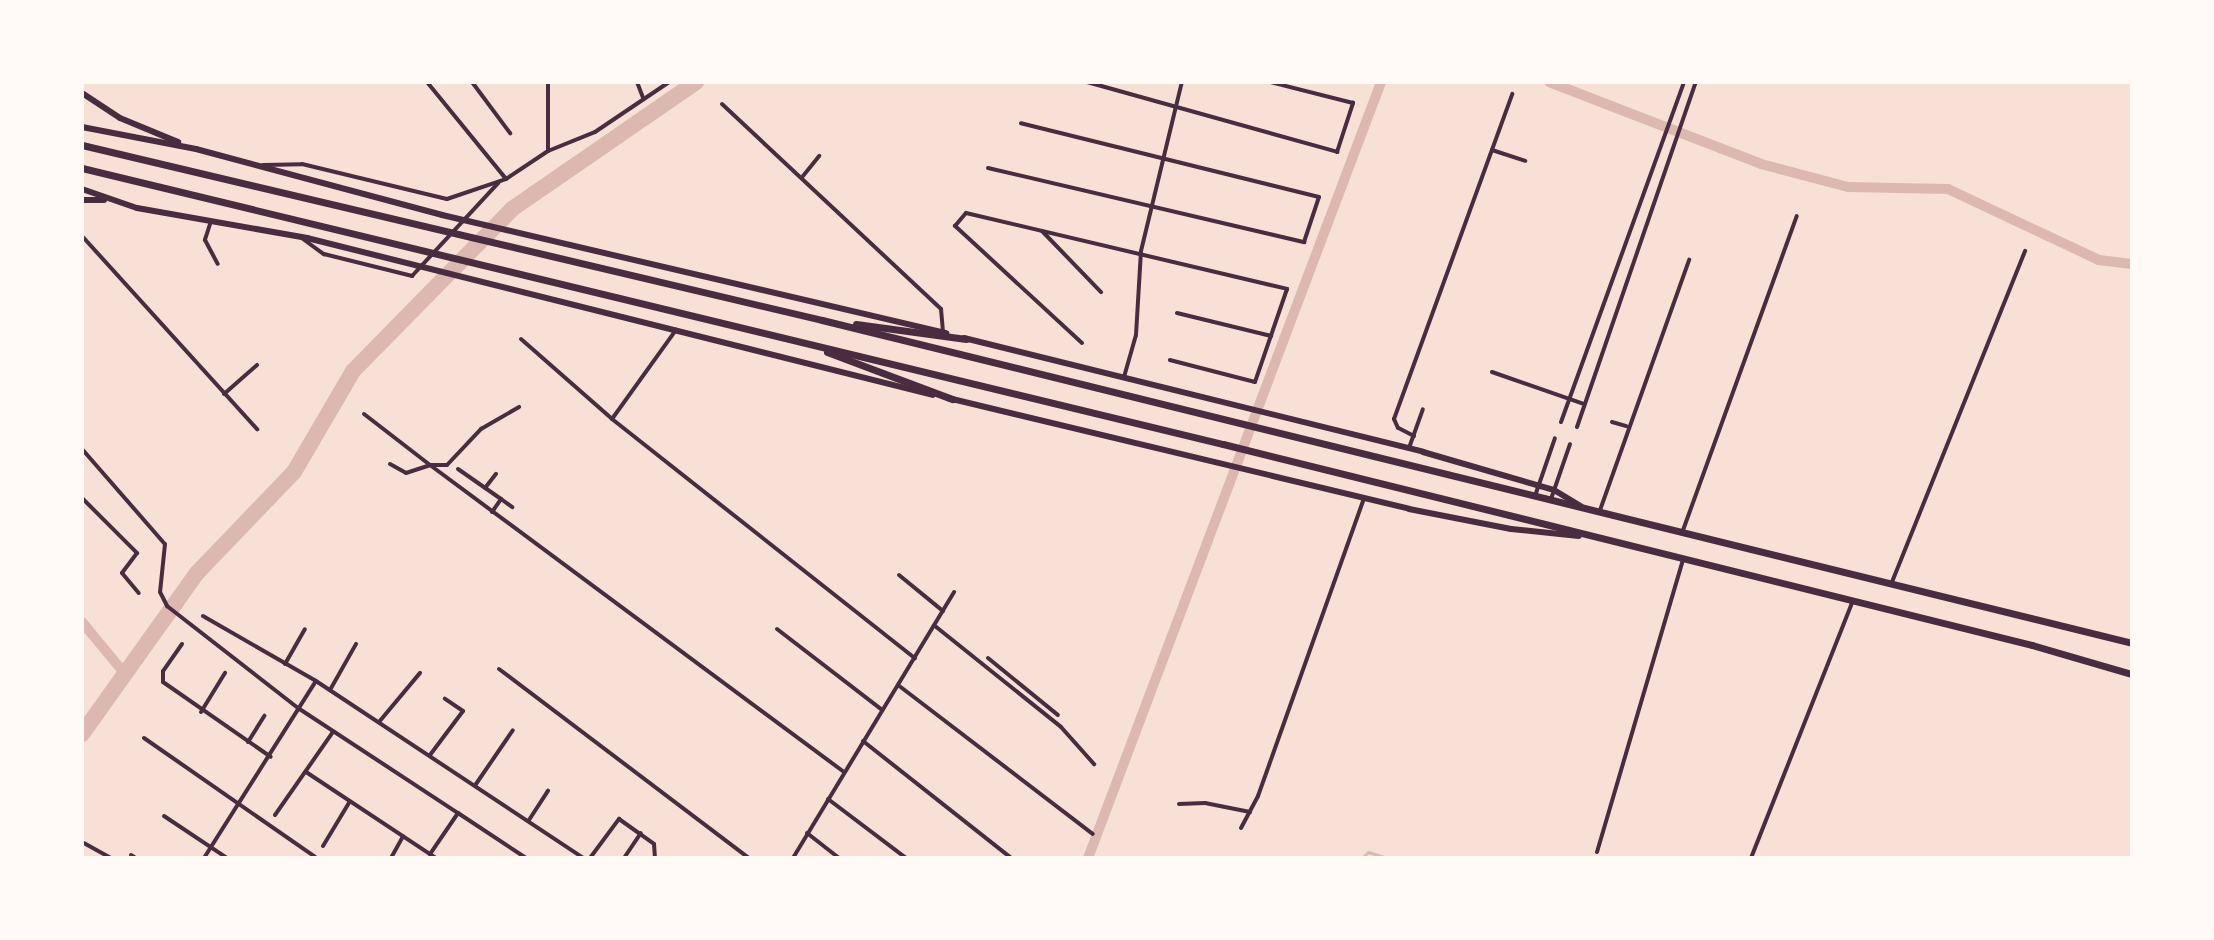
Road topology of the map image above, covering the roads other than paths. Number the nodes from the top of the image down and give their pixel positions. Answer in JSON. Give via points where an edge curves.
{"nodes":[{"id":1,"x":427,"y":82,"type":"edge"},
{"id":2,"x":472,"y":82,"type":"edge"},
{"id":3,"x":548,"y":82,"type":"edge"},
{"id":4,"x":637,"y":82,"type":"edge"},
{"id":5,"x":669,"y":82,"type":"edge"},
{"id":6,"x":1087,"y":82,"type":"edge"},
{"id":7,"x":1182,"y":82,"type":"edge"},
{"id":8,"x":1270,"y":82,"type":"edge"},
{"id":9,"x":1684,"y":82,"type":"edge"},
{"id":10,"x":1696,"y":82,"type":"edge"},
{"id":11,"x":82,"y":93,"type":"edge"},
{"id":12,"x":1512,"y":94,"type":"dead end"},
{"id":13,"x":643,"y":98,"type":"junction"},
{"id":14,"x":722,"y":104,"type":"dead end"},
{"id":15,"x":1175,"y":110,"type":"junction"},
{"id":16,"x":1021,"y":123,"type":"dead end"},
{"id":17,"x":82,"y":127,"type":"edge"},
{"id":18,"x":510,"y":133,"type":"dead end"},
{"id":19,"x":82,"y":145,"type":"edge"},
{"id":20,"x":196,"y":149,"type":"junction"},
{"id":21,"x":1492,"y":150,"type":"junction"},
{"id":22,"x":548,"y":151,"type":"junction"},
{"id":23,"x":819,"y":156,"type":"dead end"},
{"id":24,"x":1163,"y":159,"type":"junction"},
{"id":25,"x":1525,"y":161,"type":"dead end"},
{"id":26,"x":302,"y":164,"type":"junction"},
{"id":27,"x":256,"y":167,"type":"junction"},
{"id":28,"x":82,"y":168,"type":"edge"},
{"id":29,"x":988,"y":168,"type":"dead end"},
{"id":30,"x":803,"y":176,"type":"junction"},
{"id":31,"x":297,"y":177,"type":"junction"},
{"id":32,"x":503,"y":180,"type":"junction"},
{"id":33,"x":82,"y":189,"type":"edge"},
{"id":34,"x":82,"y":200,"type":"edge"},
{"id":35,"x":111,"y":201,"type":"junction"},
{"id":36,"x":1152,"y":206,"type":"junction"},
{"id":37,"x":1797,"y":216,"type":"dead end"},
{"id":38,"x":211,"y":221,"type":"junction"},
{"id":39,"x":1040,"y":229,"type":"junction"},
{"id":40,"x":82,"y":236,"type":"edge"},
{"id":41,"x":301,"y":237,"type":"junction"},
{"id":42,"x":1141,"y":251,"type":"junction"},
{"id":43,"x":2025,"y":251,"type":"dead end"},
{"id":44,"x":1689,"y":260,"type":"dead end"},
{"id":45,"x":218,"y":264,"type":"dead end"},
{"id":46,"x":1101,"y":292,"type":"dead end"},
{"id":47,"x":1177,"y":313,"type":"dead end"},
{"id":48,"x":822,"y":320,"type":"junction"},
{"id":49,"x":676,"y":329,"type":"junction"},
{"id":50,"x":943,"y":333,"type":"junction"},
{"id":51,"x":1271,"y":336,"type":"junction"},
{"id":52,"x":521,"y":339,"type":"dead end"},
{"id":53,"x":966,"y":339,"type":"junction"},
{"id":54,"x":799,"y":341,"type":"junction"},
{"id":55,"x":1082,"y":343,"type":"dead end"},
{"id":56,"x":1170,"y":360,"type":"dead end"},
{"id":57,"x":257,"y":365,"type":"dead end"},
{"id":58,"x":1492,"y":372,"type":"dead end"},
{"id":59,"x":1124,"y":377,"type":"junction"},
{"id":60,"x":224,"y":394,"type":"junction"},
{"id":61,"x":952,"y":399,"type":"junction"},
{"id":62,"x":1569,"y":399,"type":"junction"},
{"id":63,"x":1585,"y":404,"type":"junction"},
{"id":64,"x":519,"y":407,"type":"dead end"},
{"id":65,"x":1423,"y":409,"type":"dead end"},
{"id":66,"x":364,"y":414,"type":"dead end"},
{"id":67,"x":612,"y":419,"type":"junction"},
{"id":68,"x":1561,"y":422,"type":"dead end"},
{"id":69,"x":1612,"y":422,"type":"dead end"},
{"id":70,"x":1626,"y":426,"type":"junction"},
{"id":71,"x":1577,"y":427,"type":"dead end"},
{"id":72,"x":257,"y":429,"type":"dead end"},
{"id":73,"x":1414,"y":436,"type":"junction"},
{"id":74,"x":1555,"y":438,"type":"dead end"},
{"id":75,"x":1570,"y":444,"type":"dead end"},
{"id":76,"x":82,"y":449,"type":"edge"},
{"id":77,"x":1409,"y":449,"type":"junction"},
{"id":78,"x":390,"y":464,"type":"dead end"},
{"id":79,"x":430,"y":465,"type":"junction"},
{"id":80,"x":458,"y":469,"type":"dead end"},
{"id":81,"x":496,"y":474,"type":"dead end"},
{"id":82,"x":1539,"y":485,"type":"junction"},
{"id":83,"x":485,"y":488,"type":"junction"},
{"id":84,"x":1554,"y":490,"type":"junction"},
{"id":85,"x":82,"y":498,"type":"edge"},
{"id":86,"x":501,"y":499,"type":"junction"},
{"id":87,"x":1364,"y":499,"type":"junction"},
{"id":88,"x":1534,"y":499,"type":"junction"},
{"id":89,"x":1549,"y":502,"type":"junction"},
{"id":90,"x":512,"y":507,"type":"dead end"},
{"id":91,"x":1587,"y":510,"type":"junction"},
{"id":92,"x":492,"y":512,"type":"junction"},
{"id":93,"x":1599,"y":513,"type":"junction"},
{"id":94,"x":1682,"y":534,"type":"junction"},
{"id":95,"x":1579,"y":536,"type":"junction"},
{"id":96,"x":1683,"y":559,"type":"junction"},
{"id":97,"x":899,"y":575,"type":"dead end"},
{"id":98,"x":1891,"y":584,"type":"junction"},
{"id":99,"x":954,"y":592,"type":"dead end"},
{"id":100,"x":139,"y":593,"type":"dead end"},
{"id":101,"x":1853,"y":601,"type":"junction"},
{"id":102,"x":943,"y":611,"type":"junction"},
{"id":103,"x":203,"y":616,"type":"dead end"},
{"id":104,"x":935,"y":626,"type":"junction"},
{"id":105,"x":305,"y":629,"type":"dead end"},
{"id":106,"x":777,"y":629,"type":"dead end"},
{"id":107,"x":2132,"y":643,"type":"edge"},
{"id":108,"x":182,"y":644,"type":"dead end"},
{"id":109,"x":356,"y":644,"type":"dead end"},
{"id":110,"x":915,"y":658,"type":"junction"},
{"id":111,"x":988,"y":658,"type":"dead end"},
{"id":112,"x":285,"y":664,"type":"junction"},
{"id":113,"x":998,"y":667,"type":"junction"},
{"id":114,"x":499,"y":669,"type":"dead end"},
{"id":115,"x":225,"y":673,"type":"dead end"},
{"id":116,"x":420,"y":673,"type":"dead end"},
{"id":117,"x":993,"y":673,"type":"junction"},
{"id":118,"x":2132,"y":674,"type":"edge"},
{"id":119,"x":316,"y":681,"type":"junction"},
{"id":120,"x":898,"y":685,"type":"junction"},
{"id":121,"x":330,"y":690,"type":"junction"},
{"id":122,"x":445,"y":699,"type":"dead end"},
{"id":123,"x":298,"y":708,"type":"junction"},
{"id":124,"x":882,"y":710,"type":"junction"},
{"id":125,"x":201,"y":712,"type":"junction"},
{"id":126,"x":1058,"y":715,"type":"dead end"},
{"id":127,"x":264,"y":716,"type":"dead end"},
{"id":128,"x":379,"y":722,"type":"junction"},
{"id":129,"x":513,"y":730,"type":"dead end"},
{"id":130,"x":333,"y":732,"type":"junction"},
{"id":131,"x":144,"y":738,"type":"dead end"},
{"id":132,"x":863,"y":741,"type":"junction"},
{"id":133,"x":248,"y":742,"type":"junction"},
{"id":134,"x":430,"y":755,"type":"junction"},
{"id":135,"x":271,"y":757,"type":"junction"},
{"id":136,"x":1094,"y":764,"type":"dead end"},
{"id":137,"x":306,"y":772,"type":"junction"},
{"id":138,"x":844,"y":772,"type":"junction"},
{"id":139,"x":476,"y":784,"type":"junction"},
{"id":140,"x":548,"y":791,"type":"dead end"},
{"id":141,"x":828,"y":799,"type":"junction"},
{"id":142,"x":350,"y":801,"type":"junction"},
{"id":143,"x":240,"y":804,"type":"junction"},
{"id":144,"x":1179,"y":804,"type":"dead end"},
{"id":145,"x":1250,"y":812,"type":"junction"},
{"id":146,"x":458,"y":813,"type":"junction"},
{"id":147,"x":275,"y":815,"type":"dead end"},
{"id":148,"x":164,"y":816,"type":"dead end"},
{"id":149,"x":529,"y":820,"type":"junction"},
{"id":150,"x":1241,"y":828,"type":"dead end"},
{"id":151,"x":641,"y":833,"type":"junction"},
{"id":152,"x":807,"y":833,"type":"junction"},
{"id":153,"x":1093,"y":834,"type":"dead end"},
{"id":154,"x":403,"y":836,"type":"junction"},
{"id":155,"x":82,"y":842,"type":"edge"},
{"id":156,"x":323,"y":846,"type":"dead end"},
{"id":157,"x":211,"y":847,"type":"junction"},
{"id":158,"x":1597,"y":852,"type":"dead end"},
{"id":159,"x":430,"y":854,"type":"junction"},
{"id":160,"x":315,"y":857,"type":"edge"},
{"id":161,"x":111,"y":858,"type":"edge"},
{"id":162,"x":204,"y":858,"type":"edge"},
{"id":163,"x":227,"y":858,"type":"edge"},
{"id":164,"x":391,"y":858,"type":"edge"},
{"id":165,"x":436,"y":858,"type":"edge"},
{"id":166,"x":526,"y":858,"type":"edge"},
{"id":167,"x":583,"y":858,"type":"edge"},
{"id":168,"x":590,"y":858,"type":"edge"},
{"id":169,"x":624,"y":858,"type":"edge"},
{"id":170,"x":655,"y":858,"type":"edge"},
{"id":171,"x":749,"y":858,"type":"edge"},
{"id":172,"x":793,"y":858,"type":"edge"},
{"id":173,"x":839,"y":858,"type":"edge"},
{"id":174,"x":906,"y":858,"type":"edge"},
{"id":175,"x":1011,"y":858,"type":"edge"},
{"id":176,"x":1751,"y":858,"type":"edge"}],
"edges":[{"from":1,"to":32,"type":"street"},
{"from":2,"to":18,"type":"street"},
{"from":3,"to":22,"type":"street"},
{"from":4,"to":13,"type":"street"},
{"from":5,"to":13,"type":"street"},
{"from":6,"to":15,"type":"street"},
{"from":7,"to":15,"type":"street"},
{"from":8,"to":15,"type":"street","via":[[1353,103],[1337,152]]},
{"from":9,"to":62,"type":"street"},
{"from":10,"to":63,"type":"street"},
{"from":11,"to":20,"type":"main road","via":[[120,118]]},
{"from":12,"to":21,"type":"street"},
{"from":13,"to":22,"type":"street","via":[[604,127]]},
{"from":14,"to":30,"type":"street"},
{"from":15,"to":24,"type":"street"},
{"from":16,"to":24,"type":"street"},
{"from":17,"to":20,"type":"main road"},
{"from":19,"to":48,"type":"main road"},
{"from":20,"to":27,"type":"main road"},
{"from":21,"to":25,"type":"street"},
{"from":21,"to":73,"type":"street","via":[[1394,419],[1398,428]]},
{"from":22,"to":32,"type":"street"},
{"from":23,"to":30,"type":"street"},
{"from":24,"to":36,"type":"street"},
{"from":24,"to":36,"type":"street","via":[[1319,197],[1304,242]]},
{"from":26,"to":27,"type":"street"},
{"from":26,"to":31,"type":"street","via":[[295,167]]},
{"from":26,"to":32,"type":"street","via":[[433,199],[458,197]]},
{"from":27,"to":31,"type":"main road"},
{"from":28,"to":54,"type":"main road"},
{"from":29,"to":36,"type":"street"},
{"from":30,"to":50,"type":"street","via":[[941,309]]},
{"from":31,"to":50,"type":"main road"},
{"from":32,"to":41,"type":"street","via":[[412,276],[324,254]]},
{"from":33,"to":35,"type":"main road"},
{"from":34,"to":35,"type":"main road"},
{"from":35,"to":38,"type":"main road"},
{"from":36,"to":42,"type":"street"},
{"from":37,"to":94,"type":"street"},
{"from":38,"to":41,"type":"main road"},
{"from":38,"to":45,"type":"street","via":[[205,240]]},
{"from":39,"to":42,"type":"street"},
{"from":39,"to":46,"type":"street"},
{"from":39,"to":55,"type":"street","via":[[966,213],[955,226]]},
{"from":40,"to":60,"type":"street"},
{"from":41,"to":49,"type":"main road"},
{"from":42,"to":51,"type":"street","via":[[1287,289]]},
{"from":42,"to":59,"type":"street","via":[[1136,335]]},
{"from":43,"to":98,"type":"street"},
{"from":44,"to":70,"type":"street"},
{"from":47,"to":51,"type":"street"},
{"from":48,"to":53,"type":"main road"},
{"from":48,"to":88,"type":"main road"},
{"from":49,"to":61,"type":"main road"},
{"from":49,"to":67,"type":"street"},
{"from":50,"to":53,"type":"main road"},
{"from":51,"to":56,"type":"street","via":[[1255,382]]},
{"from":52,"to":67,"type":"street"},
{"from":53,"to":59,"type":"main road"},
{"from":54,"to":61,"type":"main road"},
{"from":54,"to":95,"type":"main road"},
{"from":57,"to":60,"type":"street"},
{"from":58,"to":62,"type":"street"},
{"from":59,"to":77,"type":"main road"},
{"from":60,"to":72,"type":"street"},
{"from":61,"to":87,"type":"main road"},
{"from":62,"to":63,"type":"street"},
{"from":62,"to":68,"type":"street"},
{"from":63,"to":71,"type":"street"},
{"from":64,"to":79,"type":"street","via":[[481,429],[455,461]]},
{"from":65,"to":73,"type":"street"},
{"from":66,"to":79,"type":"street"},
{"from":67,"to":110,"type":"street"},
{"from":69,"to":70,"type":"street"},
{"from":70,"to":93,"type":"street"},
{"from":73,"to":77,"type":"street"},
{"from":74,"to":82,"type":"street"},
{"from":75,"to":84,"type":"street"},
{"from":76,"to":123,"type":"street","via":[[165,544],[160,587],[167,606]]},
{"from":77,"to":82,"type":"main road"},
{"from":78,"to":79,"type":"street","via":[[406,473]]},
{"from":79,"to":92,"type":"street"},
{"from":80,"to":83,"type":"street"},
{"from":81,"to":83,"type":"street"},
{"from":82,"to":84,"type":"main road"},
{"from":82,"to":88,"type":"street"},
{"from":83,"to":86,"type":"street"},
{"from":84,"to":89,"type":"street"},
{"from":84,"to":91,"type":"main road"},
{"from":85,"to":100,"type":"street","via":[[135,551],[122,573]]},
{"from":86,"to":90,"type":"street"},
{"from":86,"to":92,"type":"street"},
{"from":87,"to":95,"type":"main road","via":[[1511,529]]},
{"from":87,"to":145,"type":"street"},
{"from":88,"to":89,"type":"main road"},
{"from":89,"to":91,"type":"main road"},
{"from":91,"to":93,"type":"main road"},
{"from":92,"to":138,"type":"street"},
{"from":93,"to":94,"type":"main road"},
{"from":94,"to":98,"type":"main road"},
{"from":95,"to":96,"type":"main road"},
{"from":96,"to":101,"type":"main road"},
{"from":96,"to":158,"type":"street"},
{"from":97,"to":102,"type":"street"},
{"from":98,"to":107,"type":"main road"},
{"from":99,"to":102,"type":"street"},
{"from":101,"to":118,"type":"main road"},
{"from":101,"to":176,"type":"street"},
{"from":102,"to":104,"type":"street"},
{"from":103,"to":112,"type":"street"},
{"from":104,"to":110,"type":"street"},
{"from":104,"to":117,"type":"street"},
{"from":105,"to":112,"type":"street"},
{"from":106,"to":124,"type":"street"},
{"from":108,"to":125,"type":"street","via":[[161,679]]},
{"from":109,"to":121,"type":"street"},
{"from":110,"to":120,"type":"street"},
{"from":111,"to":113,"type":"street"},
{"from":112,"to":119,"type":"street"},
{"from":113,"to":117,"type":"street"},
{"from":113,"to":126,"type":"street"},
{"from":114,"to":171,"type":"street"},
{"from":115,"to":125,"type":"street"},
{"from":116,"to":128,"type":"street"},
{"from":117,"to":136,"type":"street","via":[[1061,727]]},
{"from":119,"to":121,"type":"street"},
{"from":119,"to":123,"type":"street"},
{"from":120,"to":124,"type":"street"},
{"from":120,"to":153,"type":"street"},
{"from":121,"to":128,"type":"street"},
{"from":122,"to":134,"type":"street","via":[[463,711]]},
{"from":123,"to":130,"type":"street"},
{"from":123,"to":135,"type":"street"},
{"from":124,"to":132,"type":"street"},
{"from":125,"to":133,"type":"street"},
{"from":127,"to":133,"type":"street"},
{"from":128,"to":134,"type":"street"},
{"from":129,"to":139,"type":"street"},
{"from":130,"to":137,"type":"street"},
{"from":130,"to":146,"type":"street"},
{"from":131,"to":143,"type":"street"},
{"from":132,"to":138,"type":"street"},
{"from":132,"to":175,"type":"street"},
{"from":133,"to":135,"type":"street"},
{"from":134,"to":139,"type":"street"},
{"from":135,"to":143,"type":"street"},
{"from":137,"to":142,"type":"street"},
{"from":137,"to":147,"type":"street"},
{"from":138,"to":141,"type":"street"},
{"from":139,"to":149,"type":"street"},
{"from":140,"to":149,"type":"street"},
{"from":141,"to":152,"type":"street"},
{"from":141,"to":174,"type":"street"},
{"from":142,"to":154,"type":"street"},
{"from":142,"to":156,"type":"street"},
{"from":143,"to":157,"type":"street"},
{"from":143,"to":160,"type":"street"},
{"from":144,"to":145,"type":"street"},
{"from":145,"to":150,"type":"street"},
{"from":146,"to":159,"type":"street"},
{"from":146,"to":166,"type":"street"},
{"from":148,"to":157,"type":"street"},
{"from":149,"to":167,"type":"street"},
{"from":151,"to":168,"type":"street","via":[[619,819]]},
{"from":151,"to":169,"type":"street"},
{"from":151,"to":170,"type":"street","via":[[654,844]]},
{"from":152,"to":172,"type":"street"},
{"from":152,"to":173,"type":"street"},
{"from":154,"to":159,"type":"street"},
{"from":154,"to":164,"type":"street"},
{"from":155,"to":161,"type":"street"},
{"from":157,"to":162,"type":"street"},
{"from":157,"to":163,"type":"street"},
{"from":159,"to":165,"type":"street"}]}
